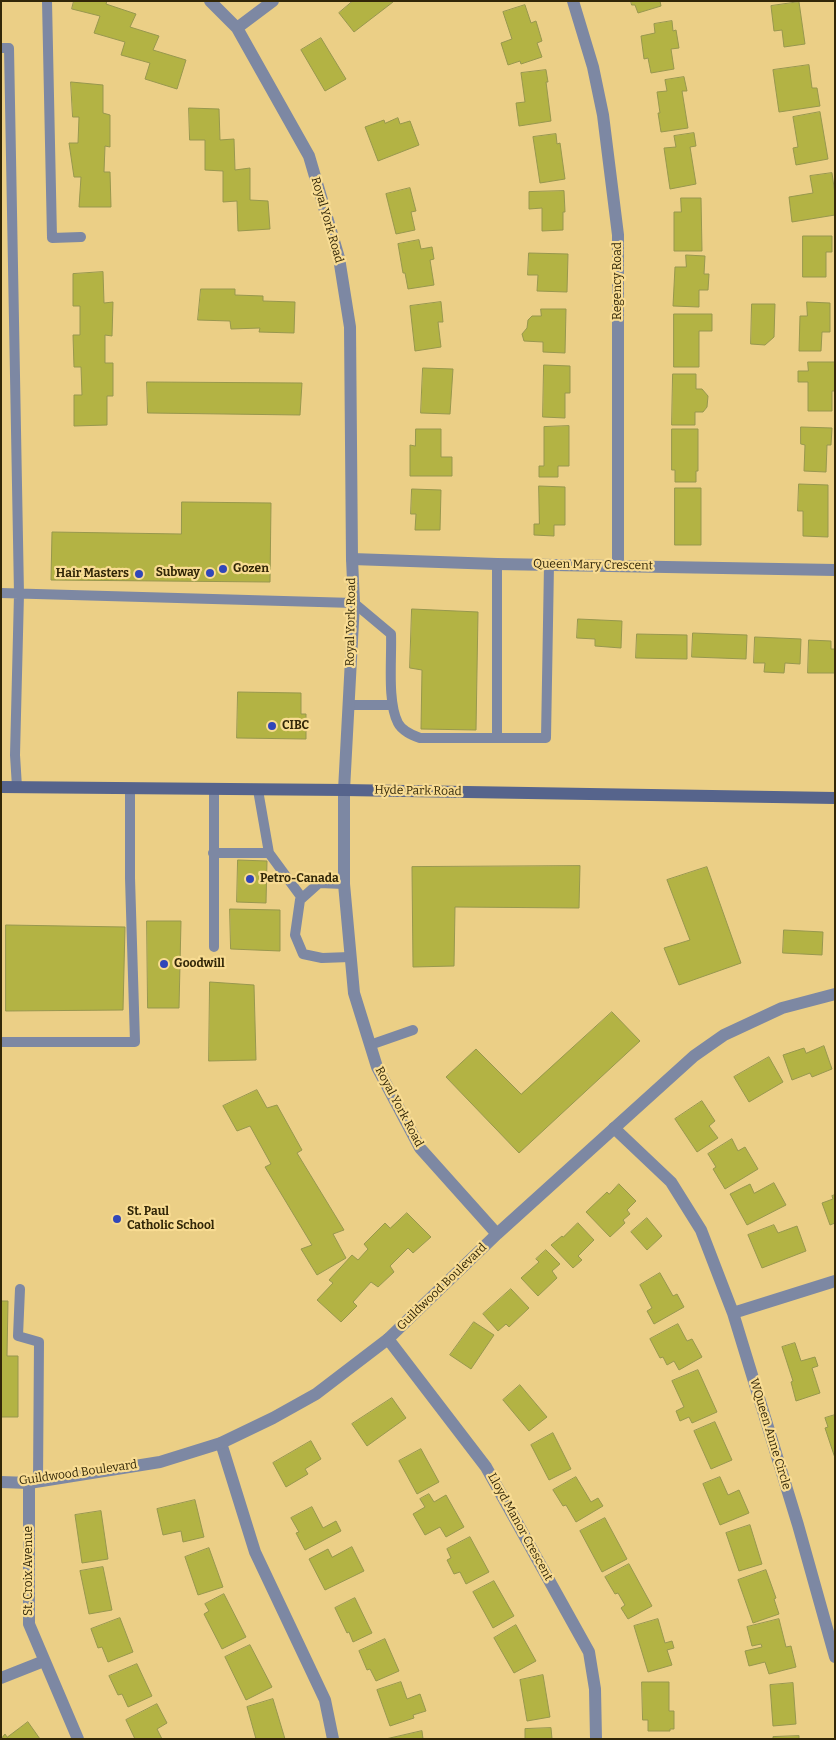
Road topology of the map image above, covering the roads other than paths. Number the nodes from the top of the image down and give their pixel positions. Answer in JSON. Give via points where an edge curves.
{"nodes":[{"id":1,"x":47,"y":1,"type":"edge"},
{"id":2,"x":210,"y":1,"type":"edge"},
{"id":3,"x":273,"y":1,"type":"edge"},
{"id":4,"x":573,"y":1,"type":"edge"},
{"id":5,"x":238,"y":28,"type":"junction"},
{"id":6,"x":1,"y":48,"type":"edge"},
{"id":7,"x":81,"y":237,"type":"dead end"},
{"id":8,"x":352,"y":559,"type":"junction"},
{"id":9,"x":497,"y":564,"type":"junction"},
{"id":10,"x":549,"y":565,"type":"junction"},
{"id":11,"x":618,"y":566,"type":"junction"},
{"id":12,"x":835,"y":570,"type":"edge"},
{"id":13,"x":1,"y":593,"type":"edge"},
{"id":14,"x":19,"y":594,"type":"junction"},
{"id":15,"x":354,"y":603,"type":"junction"},
{"id":16,"x":348,"y":705,"type":"junction"},
{"id":17,"x":392,"y":705,"type":"junction"},
{"id":18,"x":496,"y":738,"type":"junction"},
{"id":19,"x":1,"y":787,"type":"edge"},
{"id":20,"x":17,"y":787,"type":"junction"},
{"id":21,"x":130,"y":789,"type":"junction"},
{"id":22,"x":214,"y":789,"type":"junction"},
{"id":23,"x":258,"y":790,"type":"junction"},
{"id":24,"x":344,"y":790,"type":"junction"},
{"id":25,"x":835,"y":798,"type":"edge"},
{"id":26,"x":214,"y":853,"type":"junction"},
{"id":27,"x":268,"y":853,"type":"junction"},
{"id":28,"x":344,"y":884,"type":"junction"},
{"id":29,"x":302,"y":898,"type":"junction"},
{"id":30,"x":214,"y":947,"type":"dead end"},
{"id":31,"x":350,"y":957,"type":"junction"},
{"id":32,"x":835,"y":994,"type":"edge"},
{"id":33,"x":413,"y":1030,"type":"dead end"},
{"id":34,"x":1,"y":1042,"type":"edge"},
{"id":35,"x":370,"y":1046,"type":"junction"},
{"id":36,"x":614,"y":1128,"type":"junction"},
{"id":37,"x":497,"y":1234,"type":"junction"},
{"id":38,"x":835,"y":1281,"type":"edge"},
{"id":39,"x":20,"y":1289,"type":"dead end"},
{"id":40,"x":733,"y":1312,"type":"junction"},
{"id":41,"x":388,"y":1339,"type":"junction"},
{"id":42,"x":221,"y":1443,"type":"junction"},
{"id":43,"x":1,"y":1482,"type":"edge"},
{"id":44,"x":33,"y":1482,"type":"junction"},
{"id":45,"x":835,"y":1657,"type":"edge"},
{"id":46,"x":44,"y":1661,"type":"junction"},
{"id":47,"x":1,"y":1678,"type":"edge"},
{"id":48,"x":78,"y":1739,"type":"edge"},
{"id":49,"x":333,"y":1739,"type":"edge"},
{"id":50,"x":596,"y":1739,"type":"edge"}],
"edges":[{"from":1,"to":7,"type":"lane","via":[[52,238]]},
{"from":2,"to":5,"type":"street","name":"Royal York Road"},
{"from":3,"to":5,"type":"street"},
{"from":4,"to":11,"type":"street","name":"Regency Road","via":[[593,67],[603,115],[618,235]]},
{"from":5,"to":8,"type":"street","name":"Royal York Road","via":[[310,156],[339,258],[350,327]]},
{"from":6,"to":14,"type":"lane","via":[[9,48]]},
{"from":8,"to":9,"type":"street","name":"Queen Mary Crescent"},
{"from":8,"to":15,"type":"street","name":"Royal York Road"},
{"from":9,"to":10,"type":"street","name":"Queen Mary Crescent"},
{"from":9,"to":18,"type":"lane"},
{"from":10,"to":11,"type":"street","name":"Queen Mary Crescent"},
{"from":10,"to":18,"type":"lane","via":[[546,738]]},
{"from":11,"to":12,"type":"street","name":"Queen Mary Crescent"},
{"from":13,"to":14,"type":"lane"},
{"from":14,"to":15,"type":"lane"},
{"from":14,"to":20,"type":"lane"},
{"from":15,"to":16,"type":"street","name":"Royal York Road"},
{"from":15,"to":17,"type":"lane","via":[[392,634]]},
{"from":16,"to":17,"type":"lane"},
{"from":16,"to":24,"type":"street","name":"Royal York Road"},
{"from":17,"to":18,"type":"lane","via":[[399,724],[420,738]]},
{"from":19,"to":20,"type":"main road","name":"Hyde Park Road"},
{"from":20,"to":21,"type":"main road","name":"Hyde Park Road"},
{"from":21,"to":22,"type":"main road","name":"Hyde Park Road"},
{"from":21,"to":34,"type":"lane","via":[[135,1042]]},
{"from":22,"to":23,"type":"main road","name":"Hyde Park Road"},
{"from":22,"to":26,"type":"lane"},
{"from":23,"to":24,"type":"main road","name":"Hyde Park Road"},
{"from":23,"to":27,"type":"lane"},
{"from":24,"to":25,"type":"main road","name":"Hyde Park Road"},
{"from":24,"to":28,"type":"street","name":"Royal York Road"},
{"from":26,"to":27,"type":"lane"},
{"from":26,"to":30,"type":"lane"},
{"from":27,"to":29,"type":"lane"},
{"from":28,"to":29,"type":"lane","via":[[319,883]]},
{"from":28,"to":31,"type":"street","name":"Royal York Road"},
{"from":29,"to":31,"type":"lane","via":[[295,935],[303,954],[322,958]]},
{"from":31,"to":35,"type":"street","name":"Royal York Road","via":[[354,994]]},
{"from":32,"to":36,"type":"street","name":"Guildwood Boulevard","via":[[782,1008],[724,1035],[694,1056]]},
{"from":33,"to":35,"type":"lane"},
{"from":35,"to":37,"type":"street","name":"Royal York Road","via":[[377,1067],[420,1148]]},
{"from":36,"to":37,"type":"street","name":"Guildwood Boulevard"},
{"from":36,"to":40,"type":"street","name":"WQueen Anne Circle","via":[[671,1182],[701,1230]]},
{"from":37,"to":41,"type":"street","name":"Guildwood Boulevard"},
{"from":38,"to":40,"type":"street"},
{"from":39,"to":44,"type":"lane","via":[[18,1336],[39,1342]]},
{"from":40,"to":45,"type":"street","name":"WQueen Anne Circle"},
{"from":41,"to":42,"type":"street","name":"Guildwood Boulevard","via":[[316,1394]]},
{"from":41,"to":50,"type":"street","name":"Lloyd Manor Crescent","via":[[486,1467],[585,1645],[595,1688]]},
{"from":42,"to":44,"type":"street","name":"Guildwood Boulevard","via":[[160,1462]]},
{"from":42,"to":49,"type":"street","via":[[255,1552],[324,1700]]},
{"from":43,"to":44,"type":"street","name":"Guildwood Boulevard"},
{"from":44,"to":46,"type":"street","name":"St. Croix Avenue","via":[[29,1624]]},
{"from":46,"to":47,"type":"street"},
{"from":46,"to":48,"type":"street","name":"St. Croix Avenue"}]}
